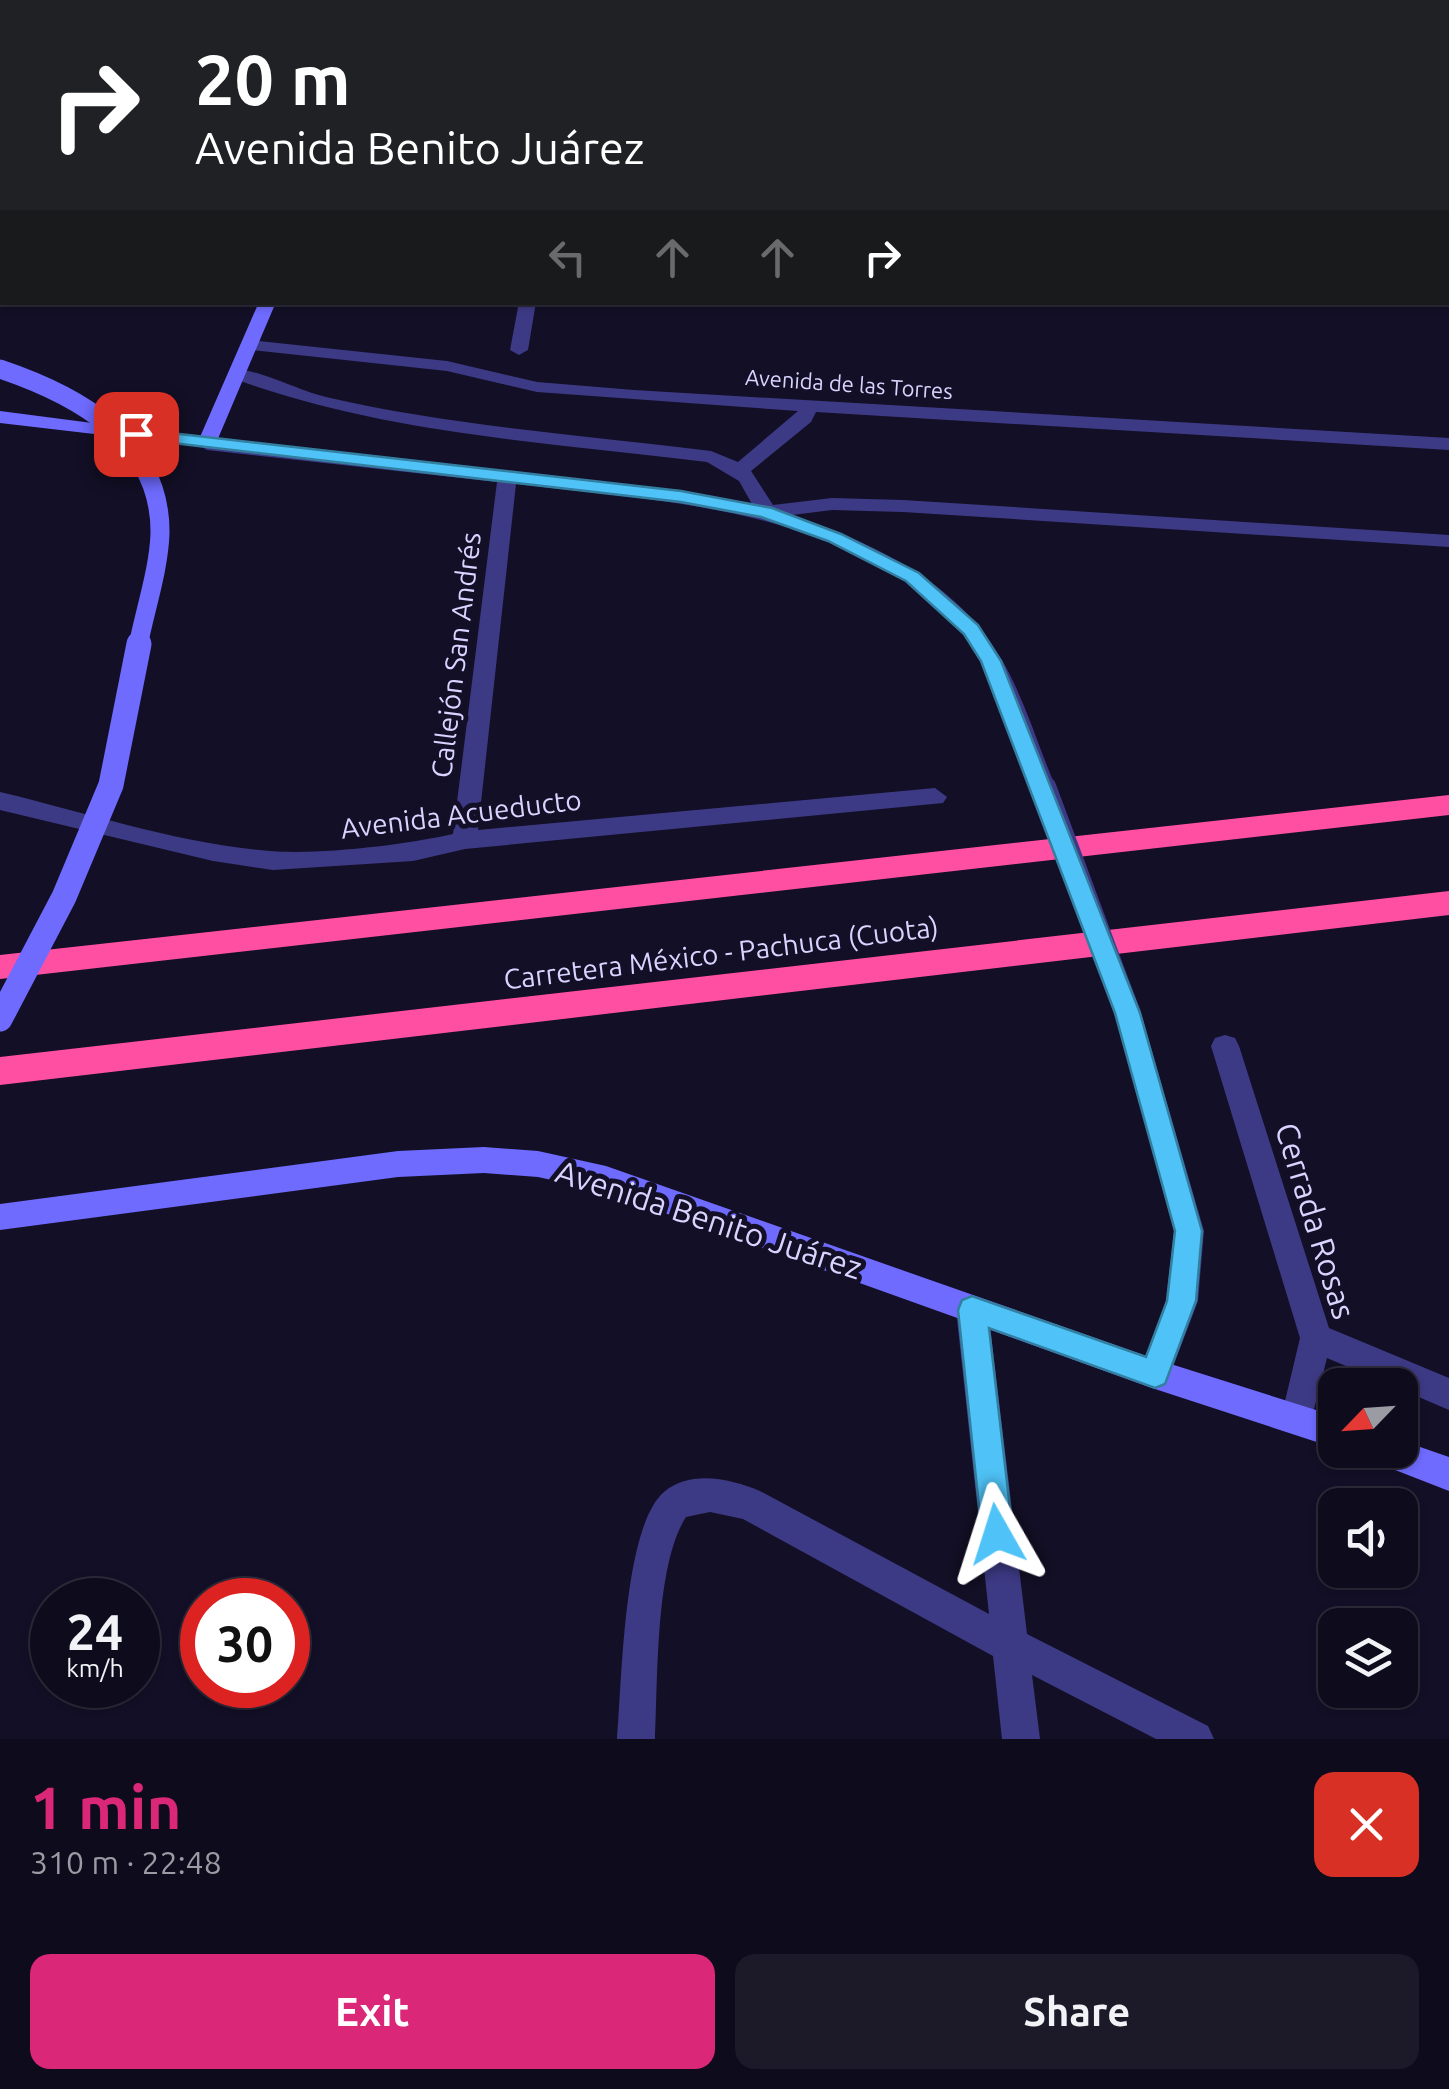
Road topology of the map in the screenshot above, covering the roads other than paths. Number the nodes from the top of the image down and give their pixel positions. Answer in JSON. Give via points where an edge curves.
{"nodes":[{"id":1,"x":267,"y":305,"type":"edge"},
{"id":2,"x":528,"y":305,"type":"edge"},
{"id":3,"x":249,"y":345,"type":"junction"},
{"id":4,"x":520,"y":350,"type":"dead end"},
{"id":5,"x":0,"y":370,"type":"edge"},
{"id":6,"x":238,"y":374,"type":"junction"},
{"id":7,"x":810,"y":406,"type":"junction"},
{"id":8,"x":0,"y":417,"type":"edge"},
{"id":9,"x":207,"y":444,"type":"junction"},
{"id":10,"x":1449,"y":444,"type":"edge"},
{"id":11,"x":740,"y":470,"type":"junction"},
{"id":12,"x":507,"y":477,"type":"junction"},
{"id":13,"x":765,"y":512,"type":"junction"},
{"id":14,"x":1449,"y":541,"type":"edge"},
{"id":15,"x":935,"y":798,"type":"dead end"},
{"id":16,"x":0,"y":801,"type":"edge"},
{"id":17,"x":1449,"y":805,"type":"edge"},
{"id":18,"x":465,"y":840,"type":"junction"},
{"id":19,"x":1449,"y":903,"type":"edge"},
{"id":20,"x":0,"y":967,"type":"edge"},
{"id":21,"x":0,"y":1019,"type":"edge"},
{"id":22,"x":1225,"y":1046,"type":"dead end"},
{"id":23,"x":0,"y":1070,"type":"edge"},
{"id":24,"x":0,"y":1217,"type":"edge"},
{"id":25,"x":972,"y":1310,"type":"junction"},
{"id":26,"x":1316,"y":1338,"type":"junction"},
{"id":27,"x":1155,"y":1374,"type":"junction"},
{"id":28,"x":1449,"y":1394,"type":"edge"},
{"id":29,"x":1297,"y":1418,"type":"junction"},
{"id":30,"x":1318,"y":1426,"type":"edge"},
{"id":31,"x":1418,"y":1463,"type":"edge"},
{"id":32,"x":1449,"y":1474,"type":"edge"},
{"id":33,"x":1010,"y":1645,"type":"junction"},
{"id":34,"x":636,"y":1739,"type":"edge"},
{"id":35,"x":1020,"y":1739,"type":"edge"},
{"id":36,"x":1195,"y":1739,"type":"edge"}],
"edges":[{"from":1,"to":3,"type":"street"},
{"from":2,"to":4,"type":"street"},
{"from":3,"to":6,"type":"street"},
{"from":3,"to":7,"type":"street","name":"Avenida de las Torres","via":[[446,366],[537,387]]},
{"from":5,"to":21,"type":"street","bridge":true,"via":[[33,379],[111,426],[138,456],[156,495],[160,536],[111,785],[64,897]]},
{"from":6,"to":9,"type":"street"},
{"from":6,"to":11,"type":"street","via":[[374,414],[683,451]]},
{"from":7,"to":10,"type":"street","name":"Avenida de las Torres"},
{"from":7,"to":11,"type":"street","via":[[795,427]]},
{"from":8,"to":9,"type":"street"},
{"from":9,"to":12,"type":"street"},
{"from":11,"to":13,"type":"street","via":[[759,492]]},
{"from":12,"to":13,"type":"street"},
{"from":12,"to":18,"type":"street","name":"Callejón San Andrés"},
{"from":13,"to":14,"type":"street","via":[[903,506]]},
{"from":13,"to":27,"type":"street","bridge":true,"via":[[913,577],[971,630],[991,661],[1128,1013],[1189,1231],[1182,1301]]},
{"from":15,"to":18,"type":"street","name":"Avenida Acueducto"},
{"from":16,"to":18,"type":"street","name":"Avenida Acueducto","via":[[273,861],[398,854]]},
{"from":17,"to":20,"type":"highway"},
{"from":19,"to":23,"type":"highway","name":"Carretera México - Pachuca (Cuota)"},
{"from":22,"to":26,"type":"street","name":"Cerrada Rosas"},
{"from":24,"to":25,"type":"street","name":"Avenida Benito Juárez","via":[[398,1164],[538,1164],[606,1179]]},
{"from":25,"to":27,"type":"street","name":"Avenida Benito Juárez"},
{"from":25,"to":33,"type":"street"},
{"from":26,"to":28,"type":"street"},
{"from":26,"to":29,"type":"street","name":"Cerrada Rosas"},
{"from":27,"to":29,"type":"street","name":"Avenida Benito Juárez"},
{"from":29,"to":30,"type":"street","name":"Avenida Benito Juárez"},
{"from":31,"to":32,"type":"street"},
{"from":33,"to":34,"type":"street","via":[[748,1503],[702,1494],[685,1498],[663,1521],[650,1574]]},
{"from":33,"to":35,"type":"street"},
{"from":33,"to":36,"type":"street"}]}
